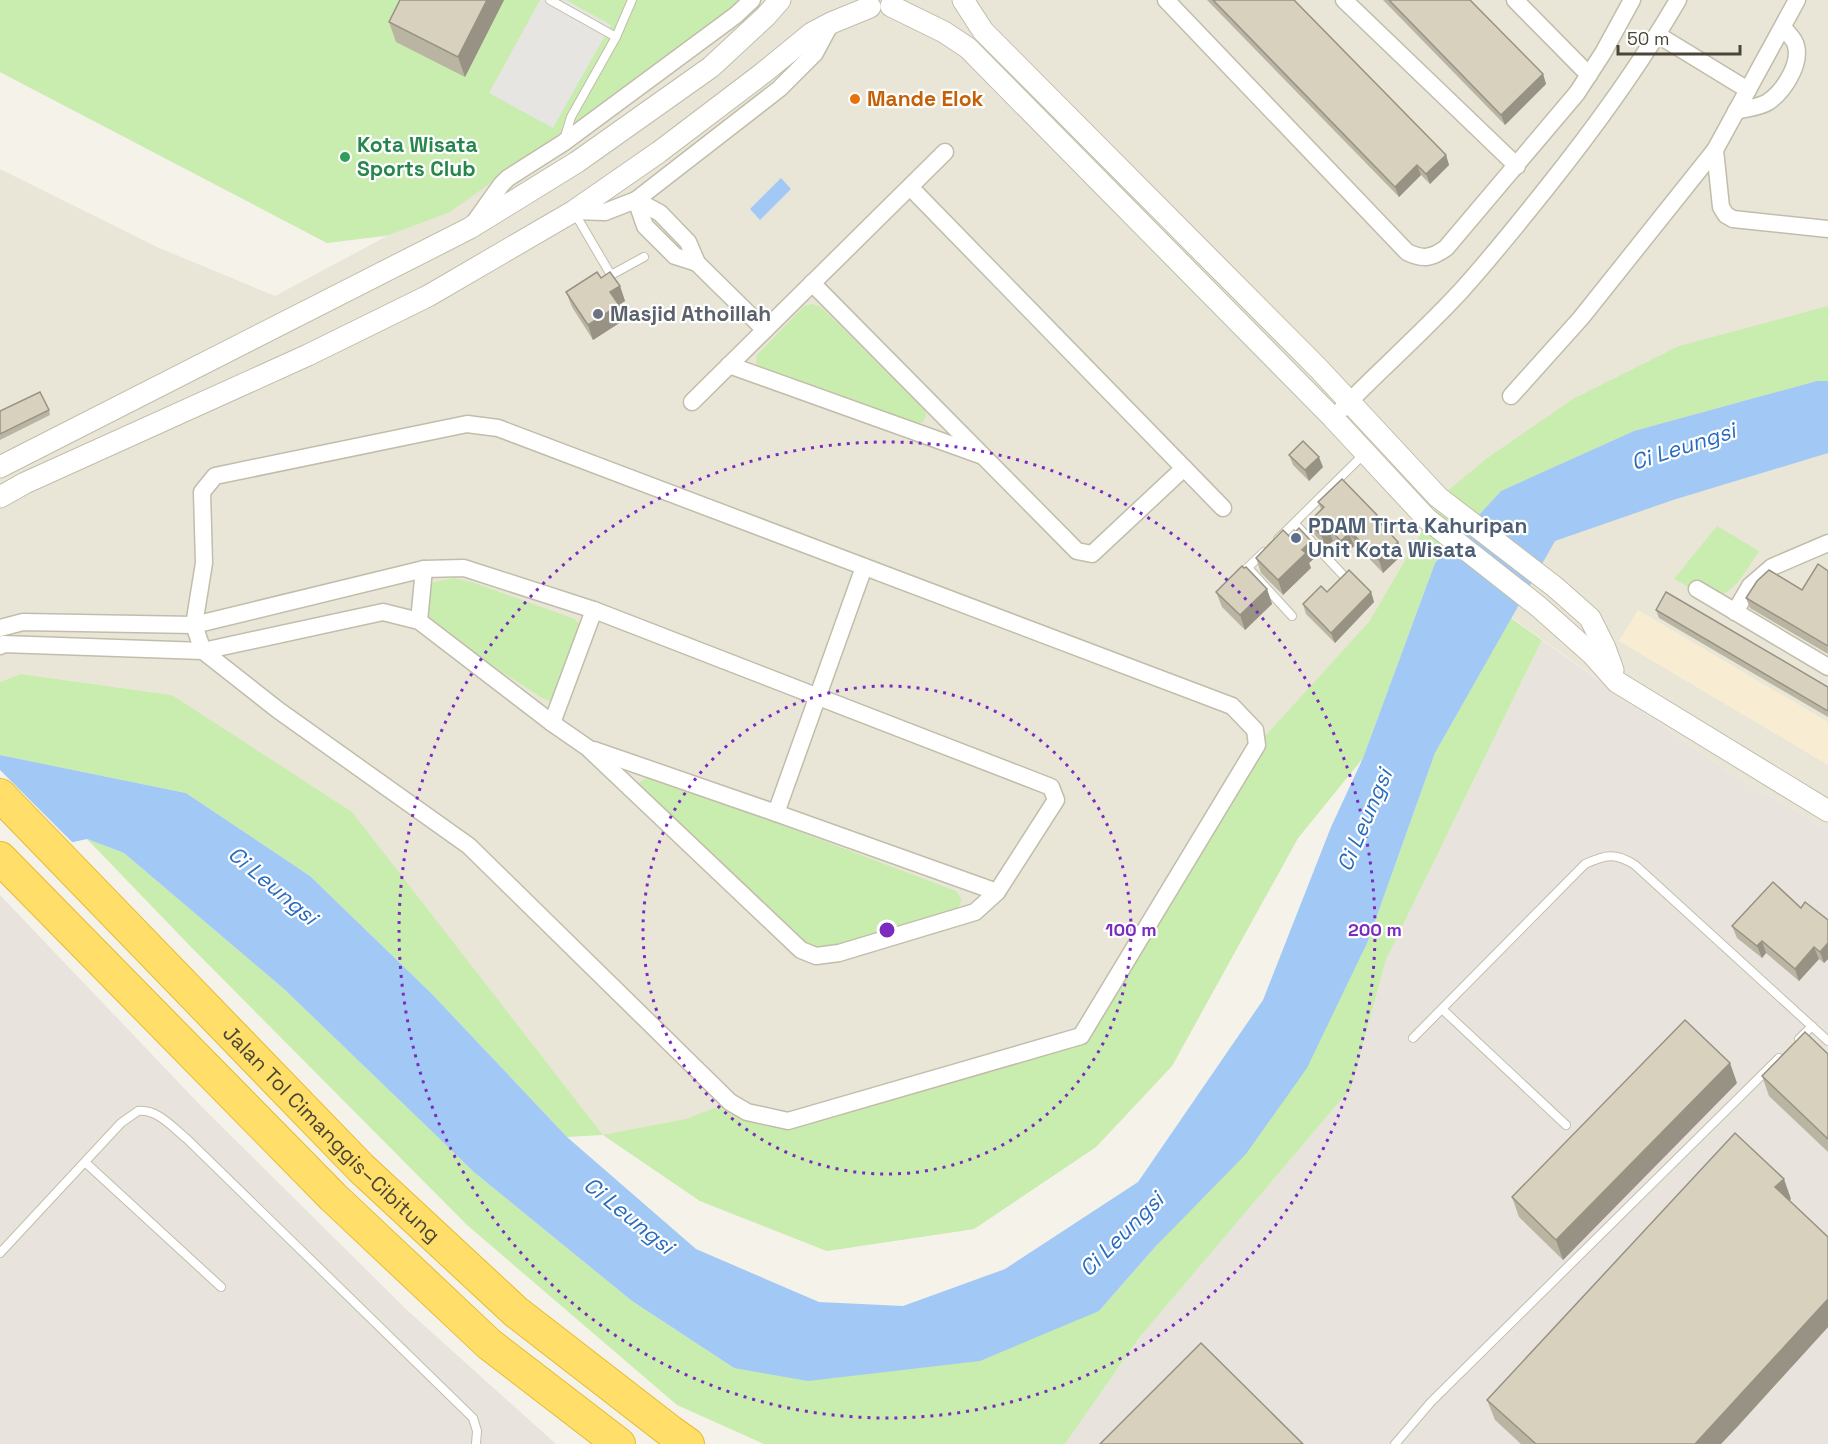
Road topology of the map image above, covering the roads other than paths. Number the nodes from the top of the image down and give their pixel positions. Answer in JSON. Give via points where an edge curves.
{"nodes":[{"id":1,"x":550,"y":0,"type":"edge"},
{"id":2,"x":632,"y":0,"type":"edge"},
{"id":3,"x":752,"y":0,"type":"edge"},
{"id":4,"x":780,"y":0,"type":"edge"},
{"id":5,"x":847,"y":0,"type":"edge"},
{"id":6,"x":963,"y":0,"type":"edge"},
{"id":7,"x":1167,"y":0,"type":"edge"},
{"id":8,"x":1344,"y":0,"type":"edge"},
{"id":9,"x":1515,"y":0,"type":"edge"},
{"id":10,"x":1632,"y":0,"type":"edge"},
{"id":11,"x":1677,"y":0,"type":"edge"},
{"id":12,"x":1797,"y":0,"type":"edge"},
{"id":13,"x":900,"y":3,"type":"edge"},
{"id":14,"x":870,"y":7,"type":"junction"},
{"id":15,"x":831,"y":22,"type":"junction"},
{"id":16,"x":1783,"y":27,"type":"junction"},
{"id":17,"x":1658,"y":35,"type":"junction"},
{"id":18,"x":616,"y":37,"type":"junction"},
{"id":19,"x":1589,"y":75,"type":"junction"},
{"id":20,"x":1748,"y":90,"type":"junction"},
{"id":21,"x":1736,"y":111,"type":"junction"},
{"id":22,"x":563,"y":143,"type":"junction"},
{"id":23,"x":1715,"y":150,"type":"junction"},
{"id":24,"x":945,"y":152,"type":"dead end"},
{"id":25,"x":1517,"y":166,"type":"junction"},
{"id":26,"x":910,"y":187,"type":"junction"},
{"id":27,"x":636,"y":200,"type":"junction"},
{"id":28,"x":574,"y":211,"type":"junction"},
{"id":29,"x":470,"y":228,"type":"junction"},
{"id":30,"x":1828,"y":229,"type":"edge"},
{"id":31,"x":644,"y":257,"type":"dead end"},
{"id":32,"x":812,"y":283,"type":"junction"},
{"id":33,"x":765,"y":330,"type":"junction"},
{"id":34,"x":729,"y":365,"type":"junction"},
{"id":35,"x":1512,"y":396,"type":"dead end"},
{"id":36,"x":692,"y":402,"type":"dead end"},
{"id":37,"x":1349,"y":402,"type":"junction"},
{"id":38,"x":1333,"y":418,"type":"junction"},
{"id":39,"x":1365,"y":453,"type":"junction"},
{"id":40,"x":984,"y":456,"type":"junction"},
{"id":41,"x":0,"y":467,"type":"edge"},
{"id":42,"x":1184,"y":468,"type":"junction"},
{"id":43,"x":0,"y":497,"type":"edge"},
{"id":44,"x":1223,"y":508,"type":"dead end"},
{"id":45,"x":1295,"y":524,"type":"junction"},
{"id":46,"x":1824,"y":549,"type":"edge"},
{"id":47,"x":864,"y":567,"type":"junction"},
{"id":48,"x":1248,"y":568,"type":"junction"},
{"id":49,"x":423,"y":569,"type":"junction"},
{"id":50,"x":1343,"y":575,"type":"edge"},
{"id":51,"x":1232,"y":583,"type":"edge"},
{"id":52,"x":1697,"y":589,"type":"dead end"},
{"id":53,"x":594,"y":610,"type":"junction"},
{"id":54,"x":1735,"y":612,"type":"junction"},
{"id":55,"x":1292,"y":616,"type":"dead end"},
{"id":56,"x":418,"y":621,"type":"junction"},
{"id":57,"x":194,"y":625,"type":"junction"},
{"id":58,"x":0,"y":628,"type":"edge"},
{"id":59,"x":0,"y":646,"type":"edge"},
{"id":60,"x":202,"y":651,"type":"junction"},
{"id":61,"x":1828,"y":667,"type":"edge"},
{"id":62,"x":1617,"y":682,"type":"junction"},
{"id":63,"x":816,"y":696,"type":"junction"},
{"id":64,"x":552,"y":723,"type":"junction"},
{"id":65,"x":588,"y":748,"type":"junction"},
{"id":66,"x":0,"y":795,"type":"edge"},
{"id":67,"x":1828,"y":811,"type":"edge"},
{"id":68,"x":776,"y":813,"type":"junction"},
{"id":69,"x":0,"y":858,"type":"edge"},
{"id":70,"x":997,"y":892,"type":"junction"},
{"id":71,"x":1442,"y":1009,"type":"junction"},
{"id":72,"x":1812,"y":1026,"type":"junction"},
{"id":73,"x":1413,"y":1038,"type":"dead end"},
{"id":74,"x":1828,"y":1041,"type":"edge"},
{"id":75,"x":1795,"y":1043,"type":"edge"},
{"id":76,"x":1786,"y":1051,"type":"edge"},
{"id":77,"x":1566,"y":1125,"type":"dead end"},
{"id":78,"x":86,"y":1163,"type":"junction"},
{"id":79,"x":0,"y":1253,"type":"edge"},
{"id":80,"x":221,"y":1287,"type":"dead end"},
{"id":81,"x":476,"y":1444,"type":"edge"},
{"id":82,"x":619,"y":1444,"type":"edge"},
{"id":83,"x":688,"y":1444,"type":"edge"},
{"id":84,"x":1395,"y":1444,"type":"edge"}],
"edges":[{"from":1,"to":18,"type":"lane"},
{"from":2,"to":18,"type":"lane"},
{"from":3,"to":22,"type":"street"},
{"from":4,"to":29,"type":"street","via":[[711,67],[577,162]]},
{"from":5,"to":14,"type":"street"},
{"from":6,"to":37,"type":"street","via":[[983,31]]},
{"from":7,"to":25,"type":"street","via":[[1407,252],[1425,258],[1446,249]]},
{"from":8,"to":25,"type":"street"},
{"from":9,"to":19,"type":"street"},
{"from":10,"to":19,"type":"street"},
{"from":11,"to":17,"type":"street"},
{"from":12,"to":16,"type":"street"},
{"from":13,"to":14,"type":"street"},
{"from":13,"to":38,"type":"street","via":[[968,48]]},
{"from":14,"to":15,"type":"street"},
{"from":15,"to":27,"type":"street","via":[[815,53],[779,89]]},
{"from":15,"to":28,"type":"street"},
{"from":16,"to":20,"type":"street"},
{"from":16,"to":21,"type":"street","via":[[1797,48],[1792,72],[1781,91],[1769,101]]},
{"from":17,"to":20,"type":"street"},
{"from":17,"to":37,"type":"street","via":[[1583,143],[1487,262]]},
{"from":18,"to":22,"type":"lane","via":[[571,117]]},
{"from":19,"to":25,"type":"street"},
{"from":20,"to":21,"type":"street"},
{"from":21,"to":23,"type":"street"},
{"from":22,"to":29,"type":"street","via":[[508,178]]},
{"from":23,"to":30,"type":"street","via":[[1721,207],[1726,215],[1733,219]]},
{"from":23,"to":35,"type":"street","via":[[1581,318]]},
{"from":24,"to":26,"type":"street"},
{"from":26,"to":32,"type":"street"},
{"from":26,"to":42,"type":"street"},
{"from":27,"to":28,"type":"street","via":[[606,212]]},
{"from":27,"to":33,"type":"street","via":[[660,213],[688,242],[697,263]]},
{"from":28,"to":31,"type":"lane","via":[[611,275]]},
{"from":28,"to":43,"type":"street","via":[[428,296]]},
{"from":29,"to":41,"type":"street"},
{"from":32,"to":33,"type":"street"},
{"from":32,"to":40,"type":"street"},
{"from":33,"to":34,"type":"street"},
{"from":34,"to":36,"type":"street"},
{"from":34,"to":40,"type":"street"},
{"from":37,"to":38,"type":"street"},
{"from":37,"to":62,"type":"street","via":[[1438,497],[1590,618]]},
{"from":38,"to":39,"type":"street"},
{"from":39,"to":45,"type":"lane"},
{"from":39,"to":62,"type":"street","via":[[1427,519],[1539,607]]},
{"from":40,"to":42,"type":"street","via":[[1077,551],[1092,554]]},
{"from":42,"to":44,"type":"street"},
{"from":45,"to":48,"type":"lane"},
{"from":45,"to":50,"type":"lane"},
{"from":46,"to":54,"type":"street","via":[[1772,567],[1750,586]]},
{"from":47,"to":57,"type":"street","via":[[498,428],[467,424],[215,476],[202,492],[204,563]]},
{"from":47,"to":60,"type":"street","via":[[1232,706],[1255,730],[1257,745],[1081,1036],[788,1121],[747,1112],[730,1102],[469,846]]},
{"from":47,"to":63,"type":"street"},
{"from":48,"to":51,"type":"lane"},
{"from":48,"to":55,"type":"lane"},
{"from":49,"to":53,"type":"street","via":[[464,568]]},
{"from":49,"to":56,"type":"street"},
{"from":49,"to":57,"type":"street"},
{"from":52,"to":54,"type":"street"},
{"from":53,"to":63,"type":"street"},
{"from":53,"to":64,"type":"street"},
{"from":54,"to":61,"type":"street"},
{"from":56,"to":60,"type":"street","via":[[383,612]]},
{"from":56,"to":64,"type":"street"},
{"from":57,"to":58,"type":"street","via":[[23,622]]},
{"from":57,"to":60,"type":"street"},
{"from":59,"to":60,"type":"street"},
{"from":62,"to":67,"type":"street"},
{"from":63,"to":68,"type":"street"},
{"from":63,"to":70,"type":"street","via":[[1051,787],[1056,800]]},
{"from":64,"to":65,"type":"street"},
{"from":65,"to":68,"type":"street"},
{"from":65,"to":70,"type":"street","via":[[801,950],[816,956],[839,953],[975,912]]},
{"from":66,"to":83,"type":"highway","name":"Jalan Tol Cimanggis–Cibitung","via":[[361,1168],[516,1312]]},
{"from":68,"to":70,"type":"street"},
{"from":69,"to":82,"type":"highway","name":"Jalan Tol Cimanggis–Cibitung","via":[[333,1197],[480,1336]]},
{"from":71,"to":72,"type":"lane","via":[[1585,864],[1614,855],[1635,865]]},
{"from":71,"to":73,"type":"lane"},
{"from":71,"to":77,"type":"lane"},
{"from":72,"to":74,"type":"lane"},
{"from":72,"to":75,"type":"lane"},
{"from":76,"to":84,"type":"lane","via":[[1431,1402]]},
{"from":78,"to":79,"type":"lane"},
{"from":78,"to":80,"type":"lane"},
{"from":78,"to":81,"type":"lane","via":[[132,1113],[144,1110],[159,1116],[473,1418]]}]}
